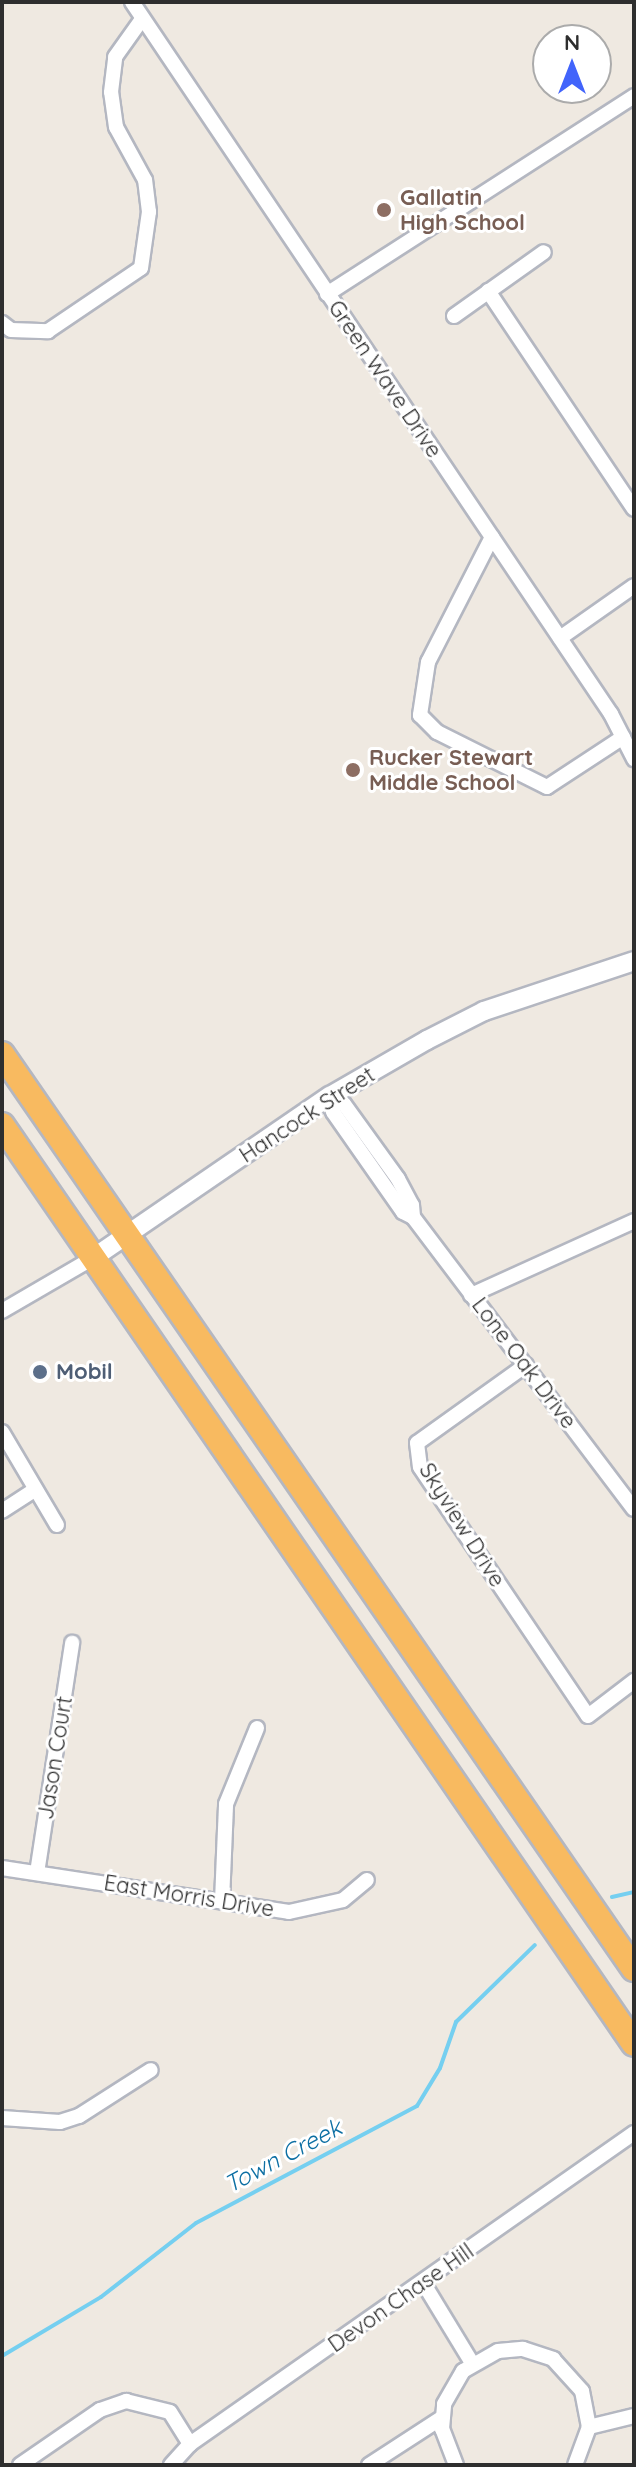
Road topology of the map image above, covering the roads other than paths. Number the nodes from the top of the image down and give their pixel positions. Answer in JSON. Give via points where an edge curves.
{"nodes":[{"id":1,"x":132,"y":2,"type":"edge"},
{"id":2,"x":142,"y":19,"type":"junction"},
{"id":3,"x":634,"y":96,"type":"edge"},
{"id":4,"x":544,"y":252,"type":"dead end"},
{"id":5,"x":488,"y":291,"type":"junction"},
{"id":6,"x":327,"y":294,"type":"junction"},
{"id":7,"x":454,"y":316,"type":"dead end"},
{"id":8,"x":2,"y":323,"type":"edge"},
{"id":9,"x":634,"y":509,"type":"edge"},
{"id":10,"x":492,"y":537,"type":"junction"},
{"id":11,"x":634,"y":586,"type":"edge"},
{"id":12,"x":560,"y":638,"type":"junction"},
{"id":13,"x":623,"y":737,"type":"junction"},
{"id":14,"x":634,"y":759,"type":"edge"},
{"id":15,"x":634,"y":961,"type":"edge"},
{"id":16,"x":2,"y":1054,"type":"edge"},
{"id":17,"x":330,"y":1096,"type":"junction"},
{"id":18,"x":2,"y":1125,"type":"edge"},
{"id":19,"x":634,"y":1221,"type":"edge"},
{"id":20,"x":127,"y":1234,"type":"junction"},
{"id":21,"x":93,"y":1258,"type":"junction"},
{"id":22,"x":471,"y":1295,"type":"junction"},
{"id":23,"x":2,"y":1311,"type":"edge"},
{"id":24,"x":526,"y":1365,"type":"junction"},
{"id":25,"x":2,"y":1432,"type":"edge"},
{"id":26,"x":33,"y":1491,"type":"junction"},
{"id":27,"x":634,"y":1509,"type":"edge"},
{"id":28,"x":2,"y":1511,"type":"edge"},
{"id":29,"x":57,"y":1525,"type":"dead end"},
{"id":30,"x":72,"y":1643,"type":"dead end"},
{"id":31,"x":634,"y":1681,"type":"edge"},
{"id":32,"x":257,"y":1728,"type":"dead end"},
{"id":33,"x":2,"y":1868,"type":"edge"},
{"id":34,"x":37,"y":1873,"type":"junction"},
{"id":35,"x":367,"y":1880,"type":"dead end"},
{"id":36,"x":222,"y":1901,"type":"junction"},
{"id":37,"x":634,"y":1969,"type":"edge"},
{"id":38,"x":634,"y":2044,"type":"edge"},
{"id":39,"x":151,"y":2070,"type":"dead end"},
{"id":40,"x":2,"y":2118,"type":"edge"},
{"id":41,"x":634,"y":2133,"type":"edge"},
{"id":42,"x":424,"y":2284,"type":"junction"},
{"id":43,"x":472,"y":2363,"type":"junction"},
{"id":44,"x":634,"y":2416,"type":"edge"},
{"id":45,"x":443,"y":2417,"type":"junction"},
{"id":46,"x":589,"y":2427,"type":"junction"},
{"id":47,"x":190,"y":2444,"type":"junction"},
{"id":48,"x":20,"y":2465,"type":"edge"},
{"id":49,"x":171,"y":2465,"type":"edge"},
{"id":50,"x":369,"y":2465,"type":"edge"},
{"id":51,"x":456,"y":2465,"type":"edge"},
{"id":52,"x":575,"y":2465,"type":"edge"}],
"edges":[{"from":1,"to":2,"type":"street","name":"Green Wave Drive"},
{"from":2,"to":6,"type":"street","name":"Green Wave Drive"},
{"from":2,"to":8,"type":"street","via":[[115,57],[111,92],[116,127],[145,180],[149,212],[141,268],[48,331],[11,330]]},
{"from":3,"to":6,"type":"street"},
{"from":4,"to":5,"type":"street"},
{"from":5,"to":7,"type":"street"},
{"from":5,"to":9,"type":"street"},
{"from":6,"to":10,"type":"street","name":"Green Wave Drive"},
{"from":10,"to":12,"type":"street","name":"Green Wave Drive"},
{"from":10,"to":13,"type":"street","via":[[428,662],[420,715],[437,732],[547,787]]},
{"from":11,"to":12,"type":"street"},
{"from":12,"to":13,"type":"street","name":"Green Wave Drive"},
{"from":13,"to":14,"type":"street","name":"Green Wave Drive"},
{"from":15,"to":17,"type":"street","name":"Hancock Street","via":[[484,1011]]},
{"from":16,"to":20,"type":"highway"},
{"from":17,"to":20,"type":"street","name":"Hancock Street"},
{"from":17,"to":22,"type":"street","name":"Lone Oak Drive","via":[[333,1112],[403,1212],[413,1217]]},
{"from":18,"to":21,"type":"highway"},
{"from":19,"to":22,"type":"street"},
{"from":20,"to":21,"type":"street","name":"Hancock Street"},
{"from":20,"to":37,"type":"highway"},
{"from":21,"to":23,"type":"street","name":"Hancock Street"},
{"from":21,"to":38,"type":"highway"},
{"from":22,"to":24,"type":"street","name":"Lone Oak Drive"},
{"from":24,"to":27,"type":"street","name":"Lone Oak Drive"},
{"from":24,"to":31,"type":"street","name":"Skyview Drive","via":[[417,1443],[420,1467],[588,1716]]},
{"from":25,"to":26,"type":"street"},
{"from":26,"to":28,"type":"street"},
{"from":26,"to":29,"type":"street"},
{"from":30,"to":34,"type":"street","name":"Jason Court"},
{"from":32,"to":36,"type":"street","via":[[226,1804]]},
{"from":33,"to":34,"type":"street","name":"East Morris Drive"},
{"from":34,"to":36,"type":"street","name":"East Morris Drive"},
{"from":35,"to":36,"type":"street","name":"East Morris Drive","via":[[343,1900],[322,1908],[289,1912]]},
{"from":39,"to":40,"type":"street","via":[[79,2116],[60,2122]]},
{"from":41,"to":42,"type":"street","name":"Devon Chase Hill"},
{"from":42,"to":43,"type":"street"},
{"from":42,"to":47,"type":"street","name":"Devon Chase Hill"},
{"from":43,"to":45,"type":"street","via":[[444,2404]]},
{"from":43,"to":46,"type":"street","via":[[498,2351],[523,2349],[553,2359],[582,2391]]},
{"from":44,"to":46,"type":"street"},
{"from":45,"to":50,"type":"street"},
{"from":45,"to":51,"type":"street","via":[[445,2445]]},
{"from":46,"to":52,"type":"street"},
{"from":47,"to":48,"type":"street","via":[[170,2412],[126,2401],[100,2410]]},
{"from":47,"to":49,"type":"street","name":"Devon Chase Hill"}]}
